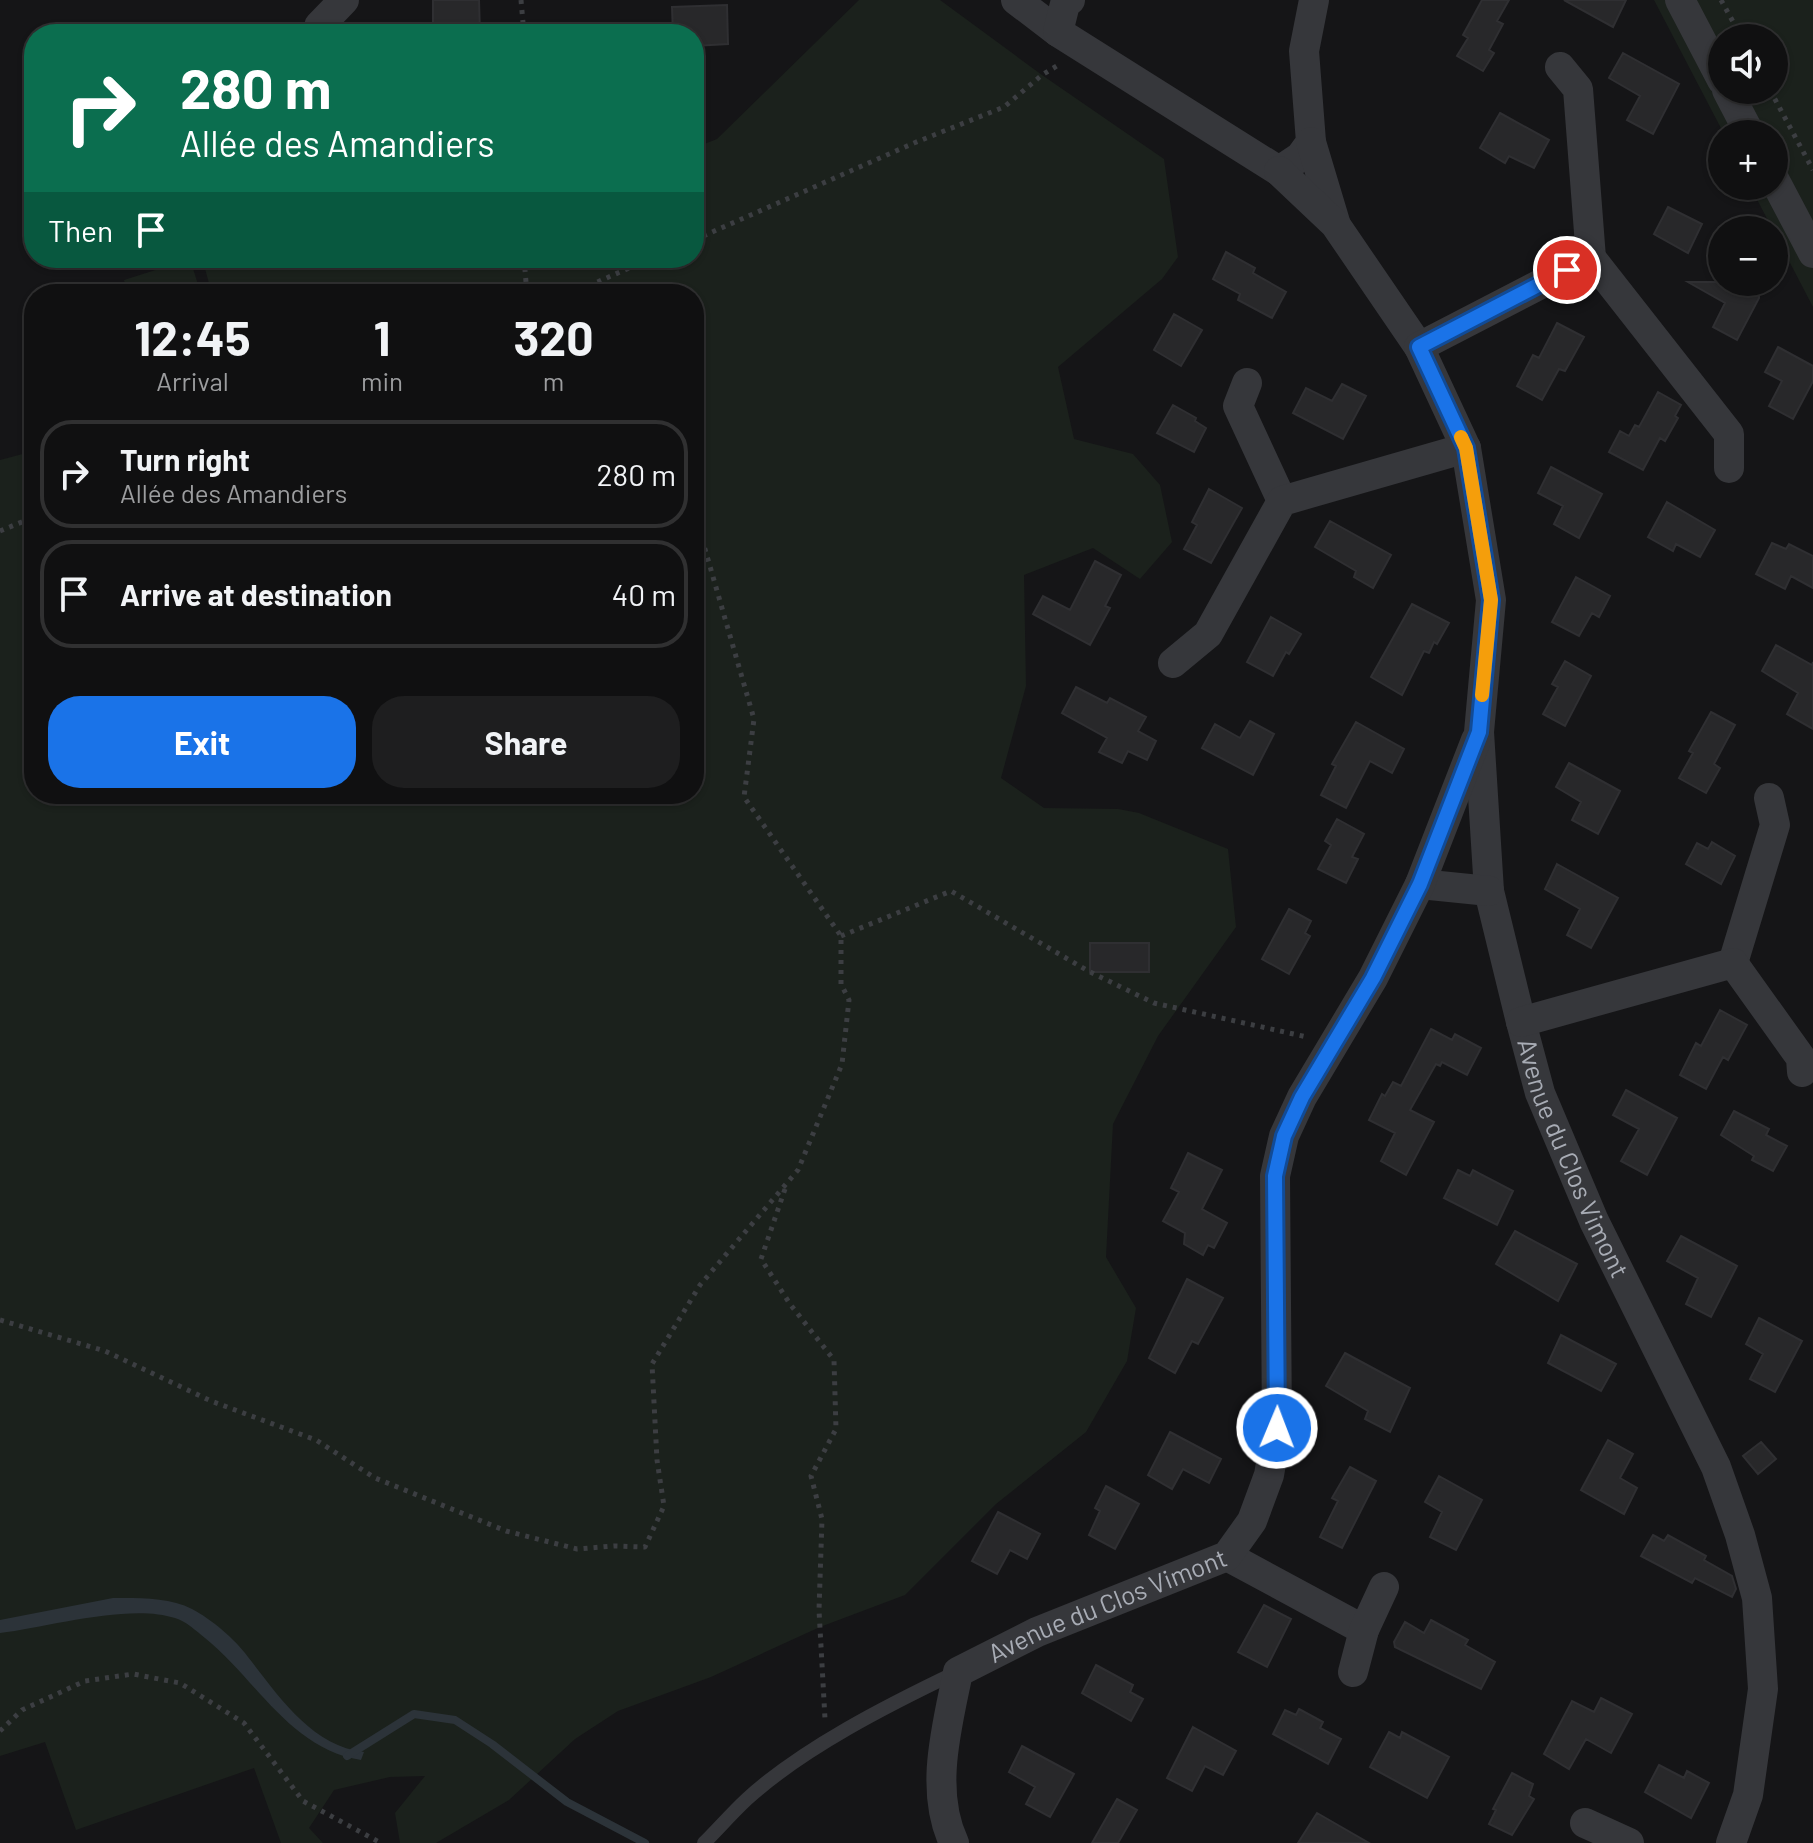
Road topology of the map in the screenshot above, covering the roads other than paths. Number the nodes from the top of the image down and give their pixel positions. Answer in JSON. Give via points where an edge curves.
{"nodes":[{"id":1,"x":344,"y":0,"type":"edge"},
{"id":2,"x":1016,"y":0,"type":"edge"},
{"id":3,"x":1070,"y":0,"type":"edge"},
{"id":4,"x":1314,"y":0,"type":"edge"},
{"id":5,"x":1680,"y":0,"type":"edge"},
{"id":6,"x":321,"y":24,"type":"edge"},
{"id":7,"x":1058,"y":32,"type":"junction"},
{"id":8,"x":1708,"y":53,"type":"edge"},
{"id":9,"x":1560,"y":67,"type":"dead end"},
{"id":10,"x":1311,"y":142,"type":"junction"},
{"id":11,"x":1279,"y":171,"type":"junction"},
{"id":12,"x":1785,"y":200,"type":"edge"},
{"id":13,"x":1335,"y":224,"type":"junction"},
{"id":14,"x":1813,"y":253,"type":"edge"},
{"id":15,"x":1591,"y":258,"type":"junction"},
{"id":16,"x":1419,"y":347,"type":"junction"},
{"id":17,"x":1247,"y":383,"type":"dead end"},
{"id":18,"x":1466,"y":448,"type":"junction"},
{"id":19,"x":1729,"y":468,"type":"dead end"},
{"id":20,"x":1282,"y":501,"type":"junction"},
{"id":21,"x":1173,"y":663,"type":"dead end"},
{"id":22,"x":1479,"y":732,"type":"junction"},
{"id":23,"x":1769,"y":798,"type":"dead end"},
{"id":24,"x":1420,"y":884,"type":"junction"},
{"id":25,"x":1489,"y":891,"type":"junction"},
{"id":26,"x":1733,"y":963,"type":"junction"},
{"id":27,"x":1521,"y":1022,"type":"junction"},
{"id":28,"x":1802,"y":1072,"type":"dead end"},
{"id":29,"x":1227,"y":1556,"type":"junction"},
{"id":30,"x":1384,"y":1587,"type":"dead end"},
{"id":31,"x":1364,"y":1630,"type":"junction"},
{"id":32,"x":958,"y":1672,"type":"junction"},
{"id":33,"x":1353,"y":1672,"type":"dead end"},
{"id":34,"x":1585,"y":1823,"type":"dead end"},
{"id":35,"x":704,"y":1843,"type":"edge"},
{"id":36,"x":954,"y":1843,"type":"edge"},
{"id":37,"x":1629,"y":1843,"type":"edge"},
{"id":38,"x":1731,"y":1843,"type":"edge"}],
"edges":[{"from":1,"to":6,"type":"street"},
{"from":2,"to":7,"type":"street","name":"Avenue du Clos Vimont"},
{"from":3,"to":7,"type":"street"},
{"from":4,"to":10,"type":"street","name":"Avenue du Clos Vimont","via":[[1304,51]]},
{"from":5,"to":8,"type":"street"},
{"from":7,"to":11,"type":"street","name":"Avenue du Clos Vimont"},
{"from":9,"to":15,"type":"street","via":[[1578,89]]},
{"from":10,"to":11,"type":"street"},
{"from":10,"to":13,"type":"street","name":"Avenue du Clos Vimont"},
{"from":11,"to":13,"type":"street","name":"Avenue du Clos Vimont"},
{"from":12,"to":14,"type":"street"},
{"from":13,"to":16,"type":"street","name":"Avenue du Clos Vimont"},
{"from":15,"to":16,"type":"street"},
{"from":15,"to":19,"type":"street","via":[[1729,434]]},
{"from":16,"to":18,"type":"street","name":"Avenue du Clos Vimont"},
{"from":17,"to":20,"type":"street","via":[[1238,406]]},
{"from":18,"to":20,"type":"street"},
{"from":18,"to":22,"type":"street","name":"Avenue du Clos Vimont","via":[[1491,600]]},
{"from":20,"to":21,"type":"street","via":[[1208,634]]},
{"from":22,"to":24,"type":"street","name":"Avenue du Clos Vimont"},
{"from":22,"to":25,"type":"street","name":"Avenue du Clos Vimont"},
{"from":23,"to":26,"type":"street","via":[[1775,825]]},
{"from":24,"to":25,"type":"street"},
{"from":24,"to":29,"type":"street","name":"Avenue du Clos Vimont","via":[[1284,1136],[1275,1176],[1277,1428],[1269,1475],[1252,1521]]},
{"from":25,"to":27,"type":"street","name":"Avenue du Clos Vimont"},
{"from":26,"to":27,"type":"street"},
{"from":26,"to":28,"type":"street","via":[[1801,1058]]},
{"from":27,"to":38,"type":"street","name":"Avenue du Clos Vimont","via":[[1540,1093],[1594,1221],[1716,1467],[1757,1598],[1763,1689],[1748,1795]]},
{"from":29,"to":31,"type":"street"},
{"from":29,"to":32,"type":"street","name":"Avenue du Clos Vimont","via":[[1037,1632]]},
{"from":30,"to":31,"type":"street"},
{"from":31,"to":33,"type":"street"},
{"from":32,"to":35,"type":"lane","via":[[902,1698],[799,1760],[748,1798]]},
{"from":32,"to":36,"type":"street","name":"Avenue du Clos Vimont","via":[[944,1743],[942,1803]]},
{"from":34,"to":37,"type":"street"}]}
